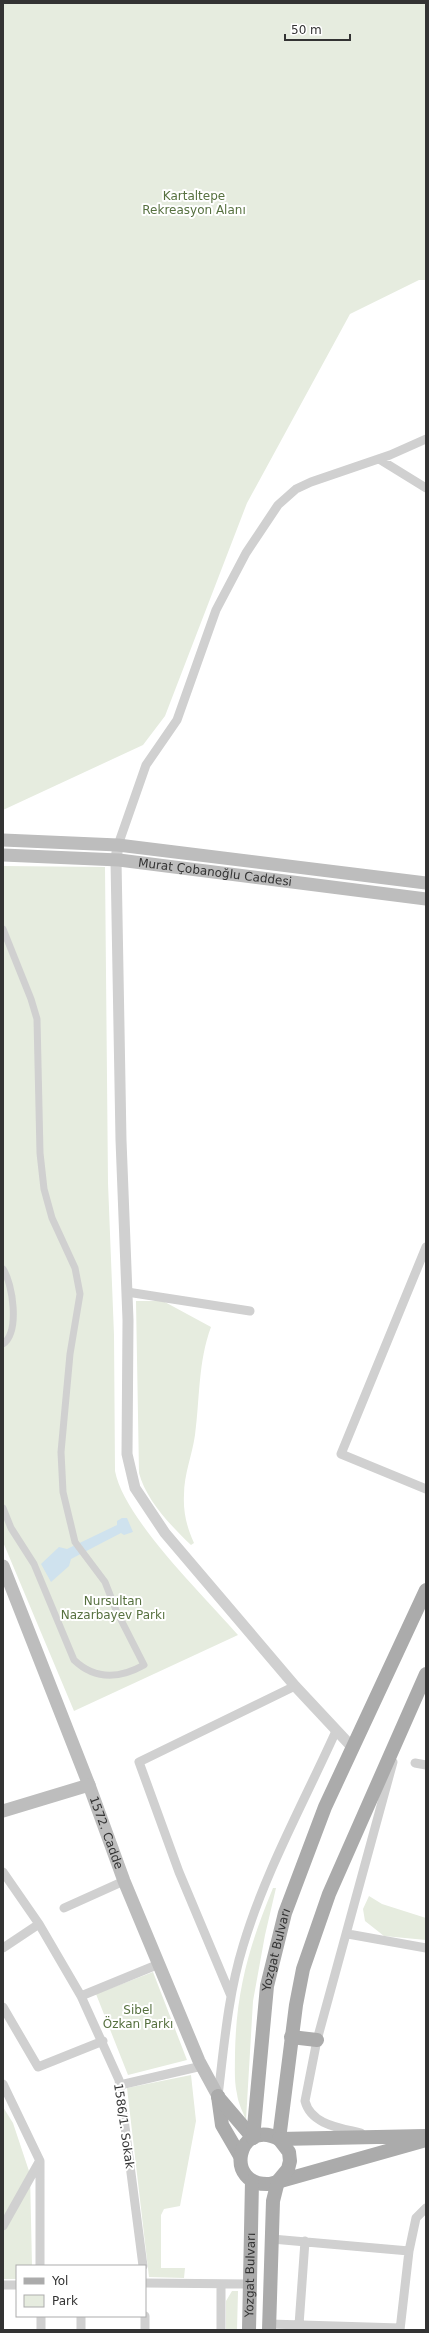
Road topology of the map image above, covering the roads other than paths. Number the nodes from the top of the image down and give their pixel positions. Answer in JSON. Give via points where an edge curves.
{"nodes":[{"id":1,"x":426,"y":439,"type":"edge"},
{"id":2,"x":379,"y":459,"type":"junction"},
{"id":3,"x":426,"y":488,"type":"edge"},
{"id":4,"x":3,"y":840,"type":"edge"},
{"id":5,"x":118,"y":845,"type":"junction"},
{"id":6,"x":3,"y":855,"type":"edge"},
{"id":7,"x":116,"y":860,"type":"junction"},
{"id":8,"x":426,"y":882,"type":"edge"},
{"id":9,"x":426,"y":899,"type":"edge"},
{"id":10,"x":3,"y":929,"type":"edge"},
{"id":11,"x":426,"y":1248,"type":"edge"},
{"id":12,"x":3,"y":1269,"type":"edge"},
{"id":13,"x":127,"y":1292,"type":"junction"},
{"id":14,"x":250,"y":1310,"type":"dead end"},
{"id":15,"x":3,"y":1344,"type":"edge"},
{"id":16,"x":426,"y":1489,"type":"edge"},
{"id":17,"x":3,"y":1508,"type":"edge"},
{"id":18,"x":3,"y":1566,"type":"edge"},
{"id":19,"x":426,"y":1590,"type":"edge"},
{"id":20,"x":426,"y":1674,"type":"edge"},
{"id":21,"x":295,"y":1686,"type":"junction"},
{"id":22,"x":401,"y":1730,"type":"junction"},
{"id":23,"x":336,"y":1731,"type":"junction"},
{"id":24,"x":352,"y":1747,"type":"junction"},
{"id":25,"x":415,"y":1763,"type":"dead end"},
{"id":26,"x":426,"y":1765,"type":"edge"},
{"id":27,"x":90,"y":1784,"type":"junction"},
{"id":28,"x":3,"y":1811,"type":"edge"},
{"id":29,"x":3,"y":1872,"type":"edge"},
{"id":30,"x":124,"y":1881,"type":"junction"},
{"id":31,"x":64,"y":1908,"type":"dead end"},
{"id":32,"x":39,"y":1924,"type":"junction"},
{"id":33,"x":348,"y":1934,"type":"junction"},
{"id":34,"x":3,"y":1948,"type":"edge"},
{"id":35,"x":426,"y":1948,"type":"edge"},
{"id":36,"x":159,"y":1964,"type":"junction"},
{"id":37,"x":81,"y":1996,"type":"junction"},
{"id":38,"x":231,"y":1996,"type":"junction"},
{"id":39,"x":3,"y":2007,"type":"edge"},
{"id":40,"x":291,"y":2038,"type":"junction"},
{"id":41,"x":317,"y":2040,"type":"junction"},
{"id":42,"x":103,"y":2041,"type":"junction"},
{"id":43,"x":202,"y":2066,"type":"junction"},
{"id":44,"x":120,"y":2085,"type":"junction"},
{"id":45,"x":4,"y":2087,"type":"edge"},
{"id":46,"x":218,"y":2096,"type":"junction"},
{"id":47,"x":371,"y":2136,"type":"junction"},
{"id":48,"x":426,"y":2136,"type":"edge"},
{"id":49,"x":253,"y":2138,"type":"junction"},
{"id":50,"x":279,"y":2139,"type":"junction"},
{"id":51,"x":426,"y":2140,"type":"edge"},
{"id":52,"x":240,"y":2156,"type":"junction"},
{"id":53,"x":40,"y":2161,"type":"junction"},
{"id":54,"x":252,"y":2181,"type":"junction"},
{"id":55,"x":278,"y":2181,"type":"junction"},
{"id":56,"x":426,"y":2208,"type":"edge"},
{"id":57,"x":250,"y":2221,"type":"junction"},
{"id":58,"x":273,"y":2222,"type":"junction"},
{"id":59,"x":3,"y":2226,"type":"edge"},
{"id":60,"x":272,"y":2239,"type":"junction"},
{"id":61,"x":305,"y":2242,"type":"junction"},
{"id":62,"x":409,"y":2251,"type":"junction"},
{"id":63,"x":40,"y":2265,"type":"edge"},
{"id":64,"x":143,"y":2265,"type":"edge"},
{"id":65,"x":146,"y":2283,"type":"edge"},
{"id":66,"x":3,"y":2284,"type":"edge"},
{"id":67,"x":221,"y":2284,"type":"junction"},
{"id":68,"x":250,"y":2284,"type":"junction"},
{"id":69,"x":16,"y":2285,"type":"edge"},
{"id":70,"x":41,"y":2317,"type":"edge"},
{"id":71,"x":81,"y":2317,"type":"edge"},
{"id":72,"x":145,"y":2317,"type":"edge"},
{"id":73,"x":299,"y":2325,"type":"junction"},
{"id":74,"x":269,"y":2327,"type":"edge"},
{"id":75,"x":400,"y":2329,"type":"edge"},
{"id":76,"x":41,"y":2330,"type":"edge"},
{"id":77,"x":81,"y":2330,"type":"edge"},
{"id":78,"x":145,"y":2330,"type":"edge"},
{"id":79,"x":221,"y":2330,"type":"edge"},
{"id":80,"x":249,"y":2330,"type":"edge"}],
"edges":[{"from":1,"to":2,"type":"street"},
{"from":2,"to":3,"type":"street"},
{"from":2,"to":5,"type":"street","via":[[296,490],[278,505],[258,533],[216,610],[177,720],[146,764]]},
{"from":4,"to":5,"type":"main road","name":"Murat Çobanoğlu Caddesi"},
{"from":5,"to":7,"type":"street"},
{"from":5,"to":8,"type":"main road","name":"Murat Çobanoğlu Caddesi"},
{"from":6,"to":7,"type":"main road","name":"Murat Çobanoğlu Caddesi"},
{"from":7,"to":9,"type":"main road","name":"Murat Çobanoğlu Caddesi"},
{"from":7,"to":13,"type":"street","via":[[121,1140]]},
{"from":10,"to":17,"type":"street","via":[[37,1018],[40,1153],[44,1189],[52,1218],[79,1281],[80,1294],[70,1354],[60,1469],[62,1492],[75,1542],[105,1582],[144,1665],[120,1676],[98,1675],[74,1660],[34,1564],[11,1528]]},
{"from":11,"to":16,"type":"street","via":[[341,1454]]},
{"from":12,"to":15,"type":"street","via":[[10,1284],[13,1306],[12,1333],[9,1340]]},
{"from":13,"to":14,"type":"street"},
{"from":13,"to":21,"type":"street","via":[[127,1454],[135,1488],[165,1533]]},
{"from":18,"to":27,"type":"main road","name":"1572. Cadde"},
{"from":19,"to":24,"type":"main road","name":"Yozgat Bulvarı"},
{"from":20,"to":22,"type":"main road"},
{"from":21,"to":23,"type":"street"},
{"from":21,"to":38,"type":"street","via":[[139,1762],[179,1872]]},
{"from":22,"to":33,"type":"street"},
{"from":22,"to":40,"type":"main road","via":[[326,1902],[303,1969]]},
{"from":23,"to":24,"type":"street"},
{"from":23,"to":38,"type":"street","via":[[262,1890],[243,1946]]},
{"from":24,"to":49,"type":"main road","name":"Yozgat Bulvarı","via":[[306,1855],[273,1956],[266,1986]]},
{"from":25,"to":26,"type":"street"},
{"from":27,"to":28,"type":"main road"},
{"from":27,"to":30,"type":"main road","name":"1572. Cadde"},
{"from":29,"to":32,"type":"street","name":"1586/1. Sokak"},
{"from":30,"to":31,"type":"street"},
{"from":30,"to":36,"type":"main road","name":"1572. Cadde"},
{"from":32,"to":34,"type":"street"},
{"from":32,"to":37,"type":"street","name":"1586/1. Sokak"},
{"from":33,"to":35,"type":"street"},
{"from":33,"to":41,"type":"street"},
{"from":36,"to":37,"type":"street"},
{"from":36,"to":43,"type":"main road","name":"1572. Cadde"},
{"from":37,"to":42,"type":"street","name":"1586/1. Sokak"},
{"from":38,"to":46,"type":"street"},
{"from":39,"to":42,"type":"street","via":[[38,2067]]},
{"from":40,"to":41,"type":"main road"},
{"from":40,"to":50,"type":"main road"},
{"from":41,"to":47,"type":"street","via":[[306,2088],[307,2109],[314,2117],[327,2124]]},
{"from":42,"to":44,"type":"street","name":"1586/1. Sokak"},
{"from":43,"to":44,"type":"street"},
{"from":43,"to":46,"type":"main road","name":"1572. Cadde"},
{"from":44,"to":64,"type":"street","name":"1586/1. Sokak"},
{"from":45,"to":53,"type":"street"},
{"from":46,"to":49,"type":"main road"},
{"from":46,"to":52,"type":"main road","via":[[222,2125]]},
{"from":47,"to":48,"type":"main road"},
{"from":47,"to":50,"type":"main road"},
{"from":49,"to":50,"type":"main road","via":[[265,2135]]},
{"from":49,"to":52,"type":"main road","via":[[244,2146]]},
{"from":50,"to":55,"type":"main road","name":"Yozgat Bulvarı","via":[[289,2152],[290,2161],[288,2169]]},
{"from":51,"to":55,"type":"main road"},
{"from":52,"to":54,"type":"main road","via":[[242,2169]]},
{"from":53,"to":59,"type":"street"},
{"from":53,"to":63,"type":"street"},
{"from":54,"to":55,"type":"main road","via":[[265,2185]]},
{"from":54,"to":57,"type":"main road","name":"Yozgat Bulvarı"},
{"from":55,"to":58,"type":"main road","name":"Yozgat Bulvarı","via":[[273,2201]]},
{"from":56,"to":62,"type":"street","via":[[416,2218]]},
{"from":57,"to":58,"type":"main road","via":[[258,2215],[266,2215]]},
{"from":57,"to":68,"type":"main road","name":"Yozgat Bulvarı"},
{"from":58,"to":60,"type":"main road","name":"Yozgat Bulvarı"},
{"from":60,"to":61,"type":"street"},
{"from":60,"to":74,"type":"main road","name":"Yozgat Bulvarı"},
{"from":61,"to":62,"type":"street"},
{"from":61,"to":73,"type":"street"},
{"from":62,"to":75,"type":"street"},
{"from":65,"to":67,"type":"street"},
{"from":66,"to":69,"type":"street"},
{"from":67,"to":68,"type":"street"},
{"from":67,"to":79,"type":"street"},
{"from":68,"to":80,"type":"main road","name":"Yozgat Bulvarı"},
{"from":70,"to":76,"type":"street"},
{"from":71,"to":77,"type":"street"},
{"from":72,"to":78,"type":"street"},
{"from":73,"to":74,"type":"street"},
{"from":73,"to":75,"type":"street"}]}
